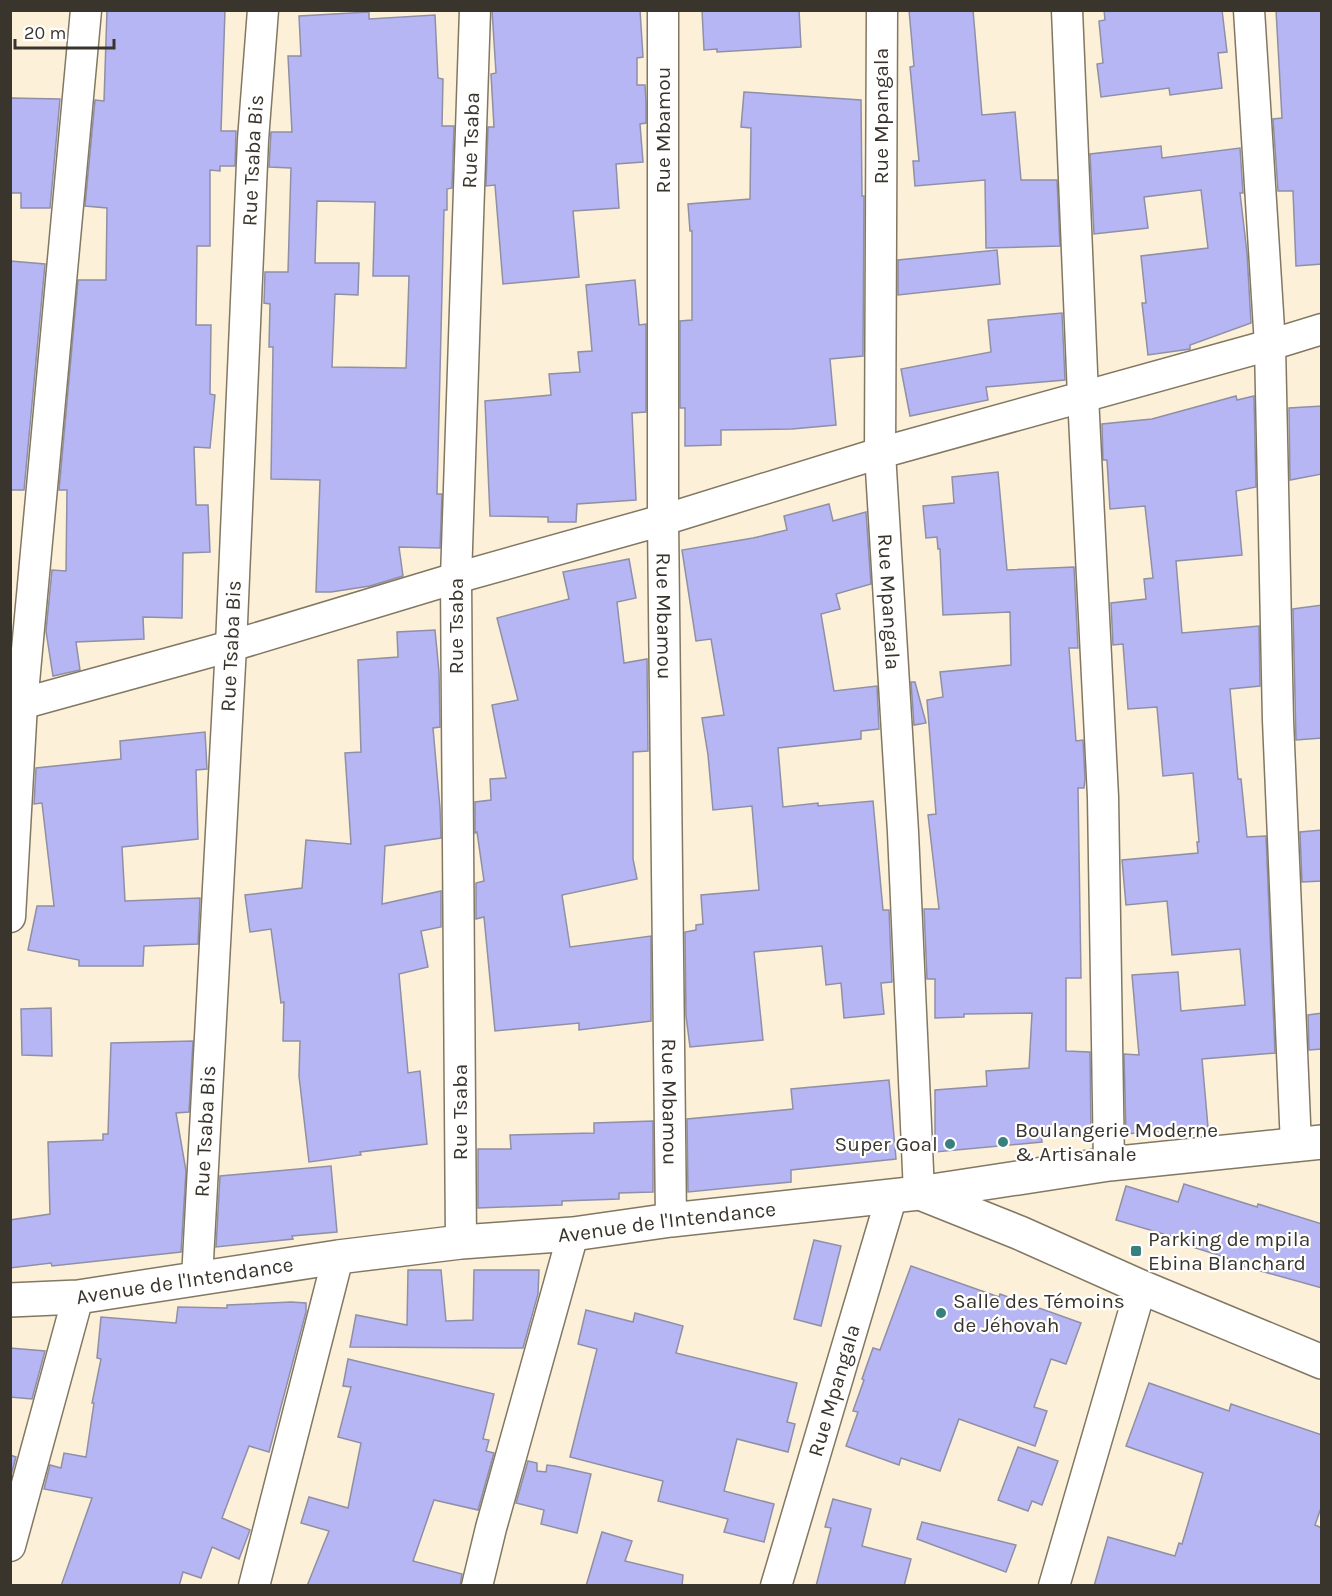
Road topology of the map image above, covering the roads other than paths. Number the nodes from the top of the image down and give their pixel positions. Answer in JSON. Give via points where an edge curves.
{"nodes":[{"id":1,"x":86,"y":10,"type":"edge"},
{"id":2,"x":262,"y":10,"type":"edge"},
{"id":3,"x":475,"y":10,"type":"edge"},
{"id":4,"x":663,"y":10,"type":"edge"},
{"id":5,"x":882,"y":10,"type":"edge"},
{"id":6,"x":1067,"y":10,"type":"edge"},
{"id":7,"x":1249,"y":10,"type":"edge"},
{"id":8,"x":1322,"y":329,"type":"edge"},
{"id":9,"x":1270,"y":345,"type":"junction"},
{"id":10,"x":1083,"y":396,"type":"junction"},
{"id":11,"x":880,"y":453,"type":"junction"},
{"id":12,"x":663,"y":520,"type":"junction"},
{"id":13,"x":456,"y":578,"type":"junction"},
{"id":14,"x":231,"y":646,"type":"junction"},
{"id":15,"x":16,"y":706,"type":"edge"},
{"id":16,"x":10,"y":917,"type":"edge"},
{"id":17,"x":1309,"y":1144,"type":"edge"},
{"id":18,"x":1109,"y":1164,"type":"junction"},
{"id":19,"x":905,"y":1194,"type":"junction"},
{"id":20,"x":671,"y":1221,"type":"junction"},
{"id":21,"x":573,"y":1234,"type":"junction"},
{"id":22,"x":461,"y":1242,"type":"junction"},
{"id":23,"x":338,"y":1257,"type":"junction"},
{"id":24,"x":197,"y":1279,"type":"junction"},
{"id":25,"x":1142,"y":1287,"type":"junction"},
{"id":26,"x":78,"y":1297,"type":"junction"},
{"id":27,"x":10,"y":1300,"type":"edge"},
{"id":28,"x":1322,"y":1362,"type":"edge"},
{"id":29,"x":10,"y":1546,"type":"edge"},
{"id":30,"x":254,"y":1586,"type":"edge"},
{"id":31,"x":477,"y":1586,"type":"edge"},
{"id":32,"x":776,"y":1586,"type":"edge"},
{"id":33,"x":1054,"y":1586,"type":"edge"}],
"edges":[{"from":1,"to":15,"type":"street"},
{"from":2,"to":14,"type":"street","name":"Rue Tsaba Bis"},
{"from":3,"to":13,"type":"street","name":"Rue Tsaba"},
{"from":4,"to":12,"type":"street","name":"Rue Mbamou"},
{"from":5,"to":11,"type":"street","name":"Rue Mpangala"},
{"from":6,"to":10,"type":"street"},
{"from":7,"to":9,"type":"street"},
{"from":8,"to":9,"type":"street"},
{"from":9,"to":10,"type":"street"},
{"from":9,"to":17,"type":"street","via":[[1278,720]]},
{"from":10,"to":11,"type":"street"},
{"from":10,"to":18,"type":"street","via":[[1103,797]]},
{"from":11,"to":12,"type":"street"},
{"from":11,"to":19,"type":"street","name":"Rue Mpangala","via":[[903,832]]},
{"from":12,"to":13,"type":"street"},
{"from":12,"to":20,"type":"street","name":"Rue Mbamou"},
{"from":13,"to":14,"type":"street"},
{"from":13,"to":22,"type":"street","name":"Rue Tsaba"},
{"from":14,"to":15,"type":"street"},
{"from":14,"to":24,"type":"street","name":"Rue Tsaba Bis"},
{"from":15,"to":16,"type":"street"},
{"from":17,"to":18,"type":"street","name":"Avenue de l'Intendance"},
{"from":18,"to":19,"type":"street","name":"Avenue de l'Intendance"},
{"from":19,"to":20,"type":"street","name":"Avenue de l'Intendance"},
{"from":19,"to":25,"type":"street","via":[[1020,1233]]},
{"from":19,"to":32,"type":"street","name":"Rue Mpangala"},
{"from":20,"to":21,"type":"street","name":"Avenue de l'Intendance"},
{"from":21,"to":22,"type":"street","name":"Avenue de l'Intendance"},
{"from":21,"to":31,"type":"street"},
{"from":22,"to":23,"type":"street","name":"Avenue de l'Intendance"},
{"from":23,"to":24,"type":"street","name":"Avenue de l'Intendance"},
{"from":23,"to":30,"type":"street"},
{"from":24,"to":26,"type":"street","name":"Avenue de l'Intendance"},
{"from":25,"to":28,"type":"street"},
{"from":25,"to":33,"type":"street"},
{"from":26,"to":27,"type":"street","name":"Avenue de l'Intendance"},
{"from":26,"to":29,"type":"street"}]}
